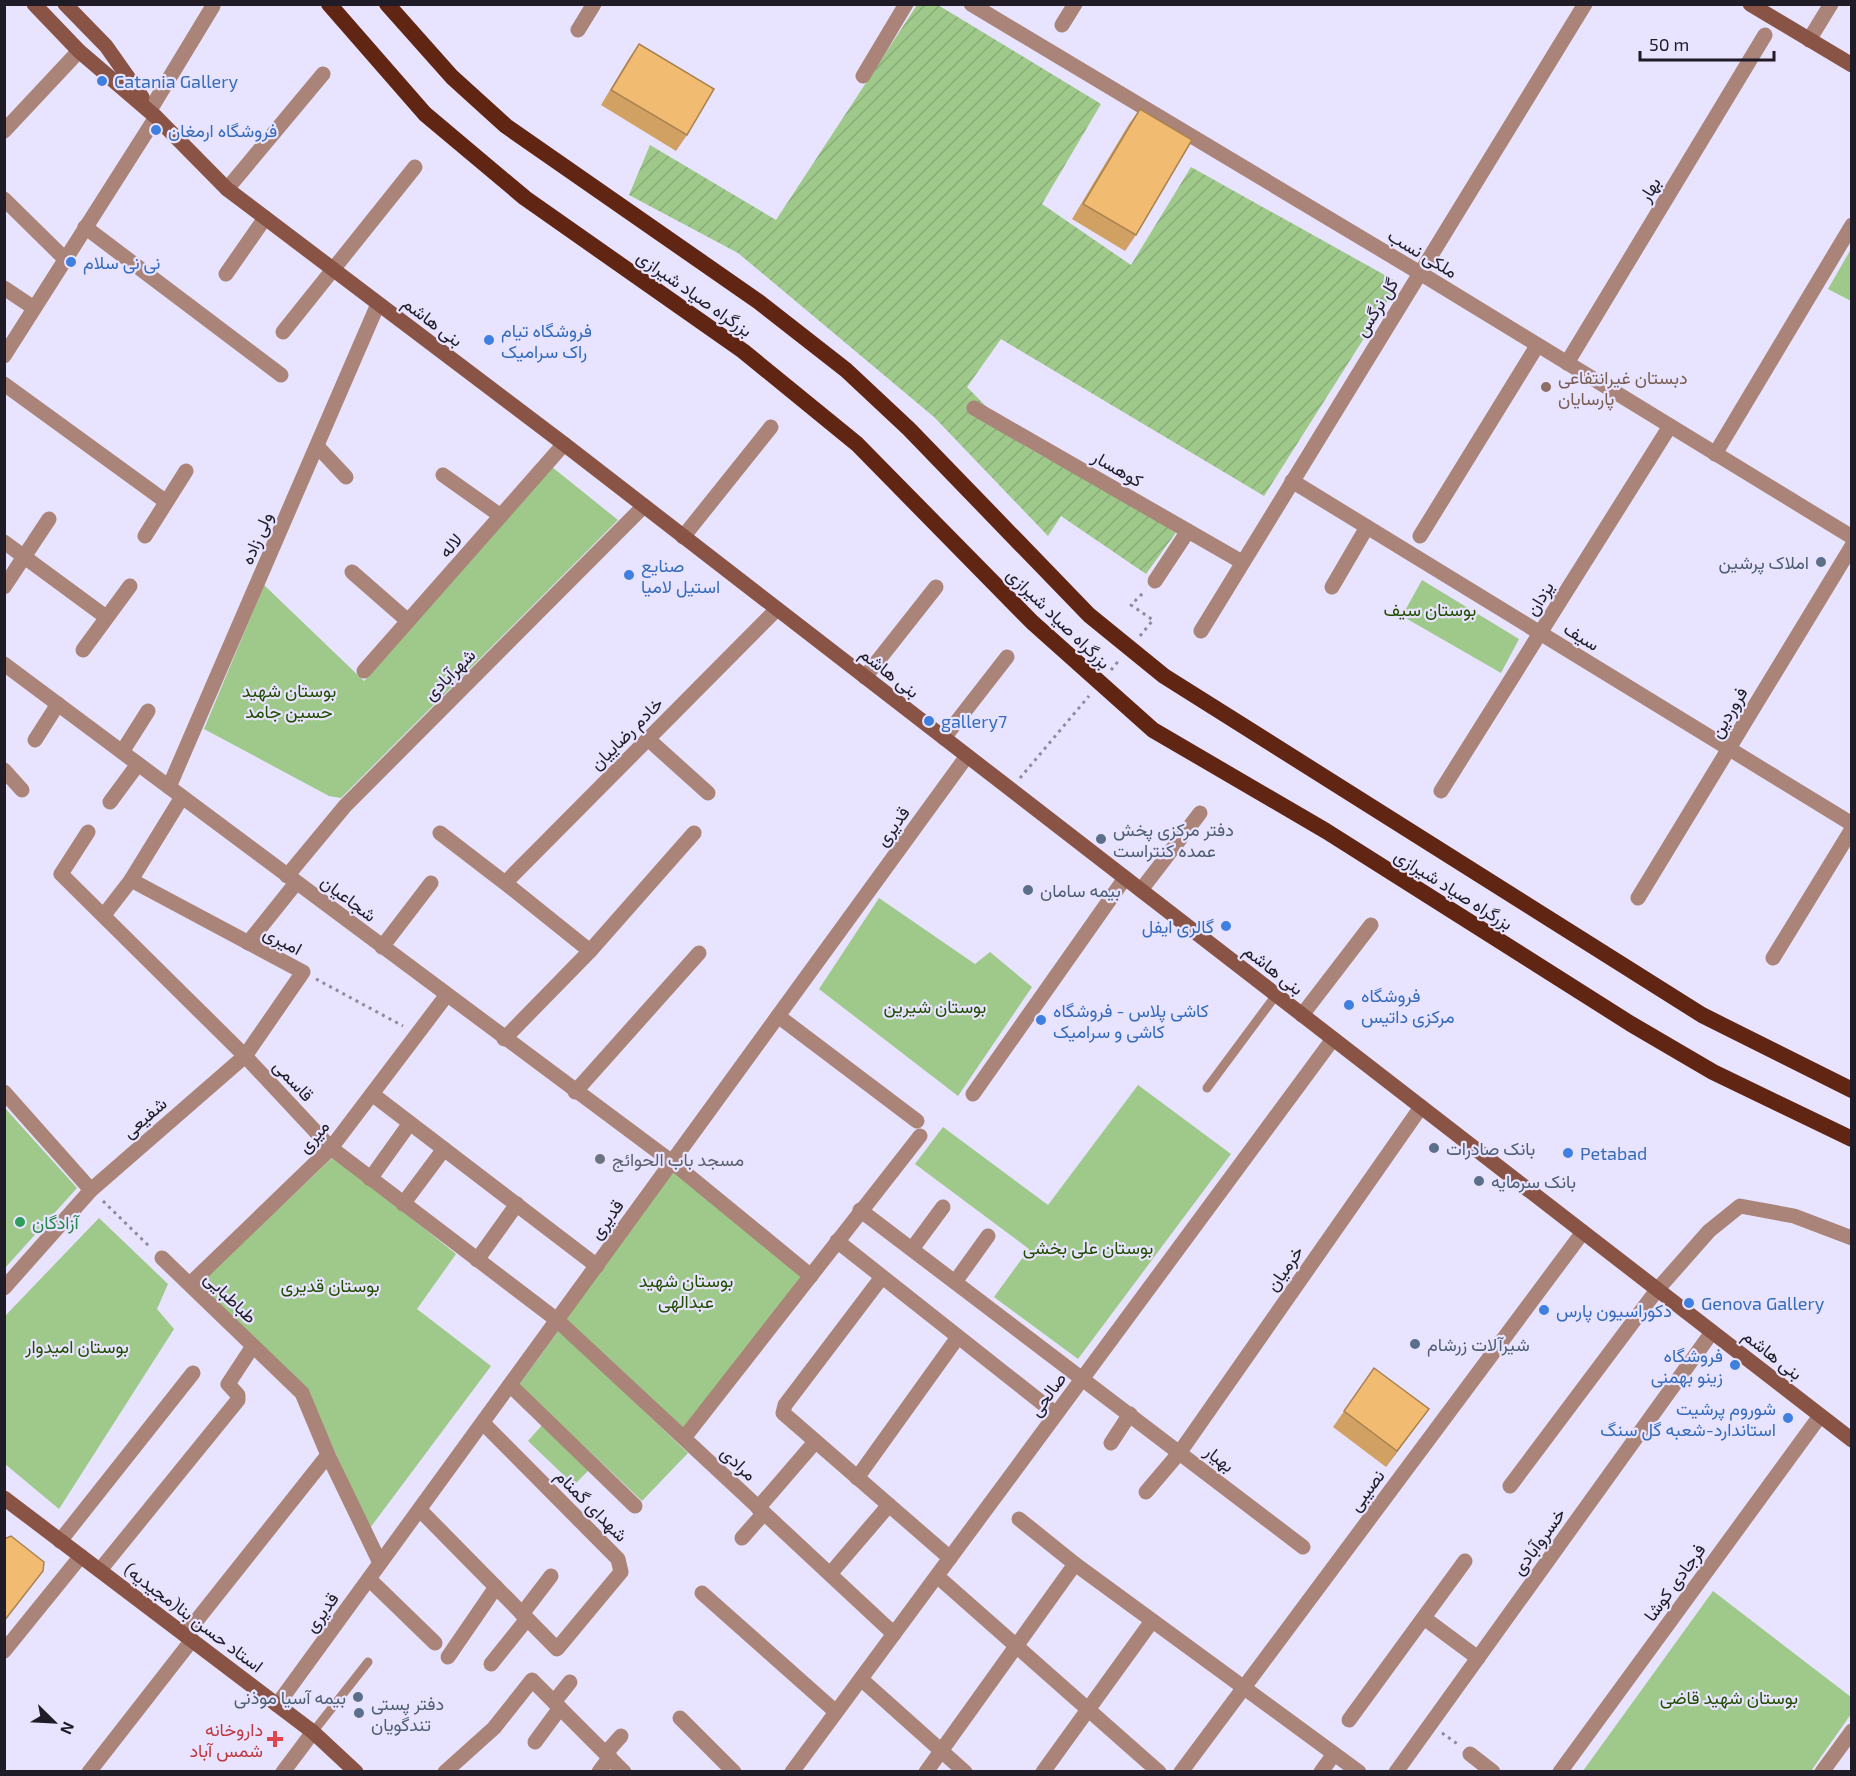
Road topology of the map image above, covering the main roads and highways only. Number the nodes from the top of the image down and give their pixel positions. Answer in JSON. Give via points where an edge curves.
{"nodes":[{"id":1,"x":34,"y":4,"type":"edge"},
{"id":2,"x":65,"y":4,"type":"edge"},
{"id":3,"x":328,"y":4,"type":"edge"},
{"id":4,"x":387,"y":4,"type":"edge"},
{"id":5,"x":1750,"y":4,"type":"edge"},
{"id":6,"x":1851,"y":65,"type":"edge"},
{"id":7,"x":153,"y":114,"type":"junction"},
{"id":8,"x":1851,"y":1090,"type":"edge"},
{"id":9,"x":1851,"y":1139,"type":"edge"},
{"id":10,"x":1850,"y":1437,"type":"edge"},
{"id":11,"x":4,"y":1498,"type":"edge"},
{"id":12,"x":356,"y":1772,"type":"edge"}],
"edges":[{"from":1,"to":7,"type":"main road","name":"بنی هاشم","via":[[79,51]]},
{"from":2,"to":7,"type":"main road","name":"بنی هاشم","via":[[106,46]]},
{"from":3,"to":9,"type":"highway","name":"بزرگراه صیاد شیرازی","via":[[425,114],[525,198],[743,351],[857,444],[1032,622],[1153,730],[1326,831],[1692,1060]]},
{"from":4,"to":8,"type":"highway","name":"بزرگراه صیاد شیرازی","via":[[452,77],[506,126],[775,314],[846,370],[909,429],[1089,615],[1164,676],[1702,1015]]},
{"from":5,"to":6,"type":"main road"},
{"from":7,"to":10,"type":"main road","name":"بنی هاشم","via":[[227,189],[564,444]]},
{"from":11,"to":12,"type":"main road","name":"استاد حسن بنا(مجیدیه)","via":[[313,1732]]}]}
